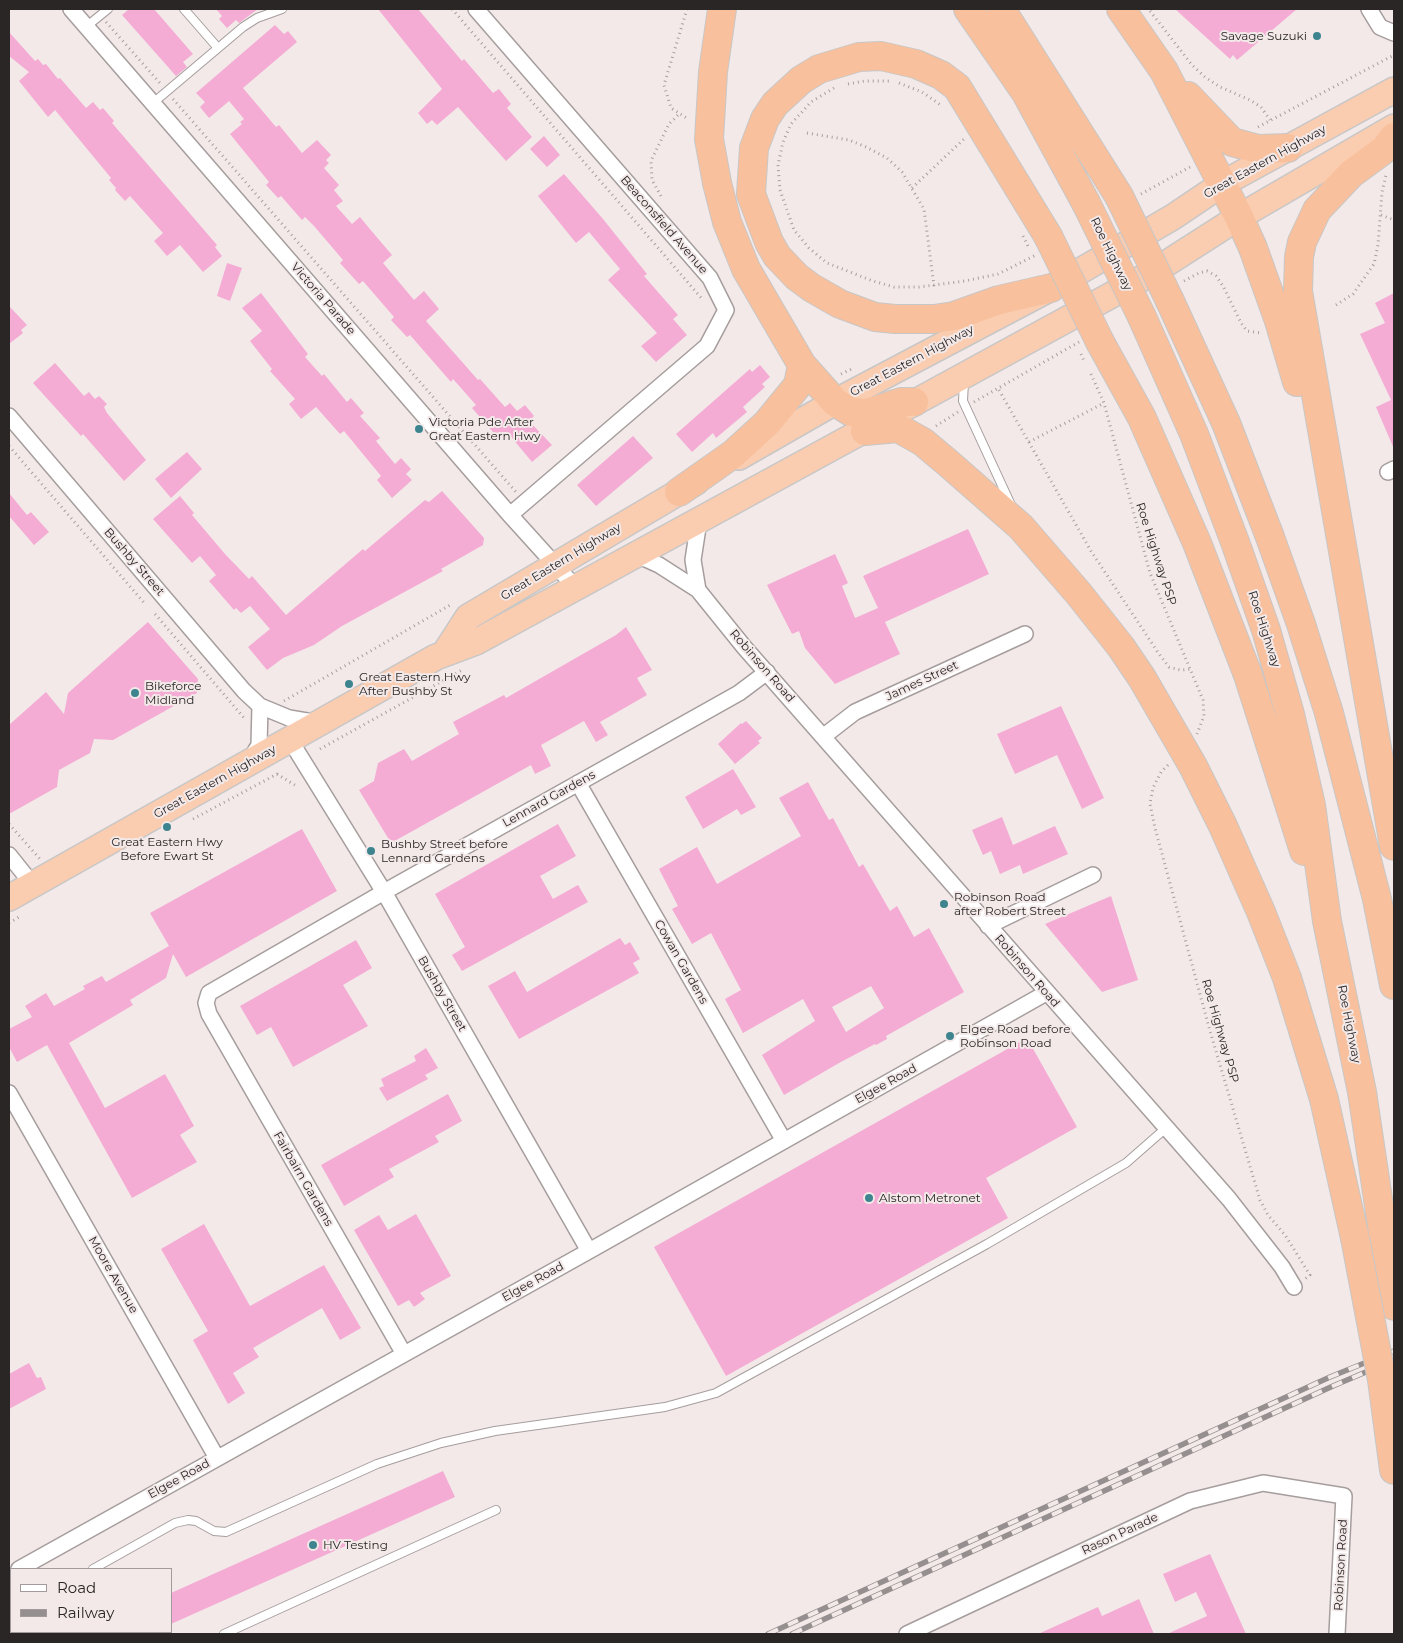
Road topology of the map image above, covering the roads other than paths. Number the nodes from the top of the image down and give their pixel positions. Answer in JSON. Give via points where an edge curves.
{"nodes":[{"id":1,"x":71,"y":9,"type":"edge"},
{"id":2,"x":108,"y":9,"type":"edge"},
{"id":3,"x":184,"y":9,"type":"edge"},
{"id":4,"x":282,"y":9,"type":"edge"},
{"id":5,"x":476,"y":9,"type":"edge"},
{"id":6,"x":722,"y":9,"type":"edge"},
{"id":7,"x":968,"y":9,"type":"edge"},
{"id":8,"x":1001,"y":9,"type":"edge"},
{"id":9,"x":1121,"y":9,"type":"edge"},
{"id":10,"x":1369,"y":9,"type":"edge"},
{"id":11,"x":87,"y":26,"type":"junction"},
{"id":12,"x":1387,"y":30,"type":"edge"},
{"id":13,"x":218,"y":48,"type":"junction"},
{"id":14,"x":1164,"y":72,"type":"junction"},
{"id":15,"x":1394,"y":90,"type":"edge"},
{"id":16,"x":152,"y":103,"type":"junction"},
{"id":17,"x":1394,"y":127,"type":"edge"},
{"id":18,"x":1394,"y":137,"type":"edge"},
{"id":19,"x":1288,"y":148,"type":"junction"},
{"id":20,"x":1222,"y":184,"type":"junction"},
{"id":21,"x":1238,"y":216,"type":"junction"},
{"id":22,"x":1051,"y":288,"type":"junction"},
{"id":23,"x":802,"y":365,"type":"junction"},
{"id":24,"x":969,"y":371,"type":"junction"},
{"id":25,"x":835,"y":402,"type":"junction"},
{"id":26,"x":914,"y":402,"type":"junction"},
{"id":27,"x":9,"y":416,"type":"edge"},
{"id":28,"x":865,"y":431,"type":"junction"},
{"id":29,"x":680,"y":492,"type":"junction"},
{"id":30,"x":510,"y":516,"type":"junction"},
{"id":31,"x":700,"y":521,"type":"junction"},
{"id":32,"x":1021,"y":528,"type":"junction"},
{"id":33,"x":637,"y":555,"type":"junction"},
{"id":34,"x":1346,"y":562,"type":"junction"},
{"id":35,"x":557,"y":565,"type":"junction"},
{"id":36,"x":576,"y":588,"type":"junction"},
{"id":37,"x":698,"y":590,"type":"junction"},
{"id":38,"x":1025,"y":634,"type":"dead end"},
{"id":39,"x":446,"y":651,"type":"junction"},
{"id":40,"x":767,"y":672,"type":"junction"},
{"id":41,"x":260,"y":706,"type":"junction"},
{"id":42,"x":320,"y":723,"type":"junction"},
{"id":43,"x":824,"y":736,"type":"junction"},
{"id":44,"x":290,"y":740,"type":"junction"},
{"id":45,"x":248,"y":763,"type":"junction"},
{"id":46,"x":578,"y":783,"type":"junction"},
{"id":47,"x":1394,"y":846,"type":"edge"},
{"id":48,"x":9,"y":855,"type":"edge"},
{"id":49,"x":34,"y":873,"type":"junction"},
{"id":50,"x":1093,"y":875,"type":"dead end"},
{"id":51,"x":384,"y":892,"type":"junction"},
{"id":52,"x":9,"y":898,"type":"edge"},
{"id":53,"x":1327,"y":921,"type":"junction"},
{"id":54,"x":988,"y":926,"type":"junction"},
{"id":55,"x":1394,"y":985,"type":"edge"},
{"id":56,"x":1046,"y":993,"type":"junction"},
{"id":57,"x":206,"y":1003,"type":"joint"},
{"id":58,"x":10,"y":1098,"type":"edge"},
{"id":59,"x":1166,"y":1128,"type":"junction"},
{"id":60,"x":784,"y":1141,"type":"junction"},
{"id":61,"x":589,"y":1251,"type":"junction"},
{"id":62,"x":1294,"y":1287,"type":"road end"},
{"id":63,"x":1394,"y":1306,"type":"edge"},
{"id":64,"x":404,"y":1354,"type":"junction"},
{"id":65,"x":217,"y":1458,"type":"junction"},
{"id":66,"x":1394,"y":1470,"type":"edge"},
{"id":67,"x":1344,"y":1496,"type":"joint"},
{"id":68,"x":496,"y":1510,"type":"dead end"},
{"id":69,"x":21,"y":1568,"type":"edge"},
{"id":70,"x":95,"y":1568,"type":"edge"},
{"id":71,"x":224,"y":1634,"type":"edge"},
{"id":72,"x":907,"y":1634,"type":"edge"},
{"id":73,"x":1338,"y":1634,"type":"edge"}],
"edges":[{"from":1,"to":11,"type":"street","name":"Victoria Parade"},
{"from":2,"to":11,"type":"lane"},
{"from":3,"to":13,"type":"lane"},
{"from":4,"to":13,"type":"lane","via":[[251,22]]},
{"from":5,"to":30,"type":"street","name":"Beaconsfield Avenue","via":[[710,278],[726,310],[707,346]]},
{"from":6,"to":23,"type":"highway","via":[[712,72],[710,139],[717,183],[727,222],[746,268]]},
{"from":7,"to":53,"type":"highway","name":"Roe Highway","bridge":true,"via":[[1026,93],[1086,203],[1194,434],[1266,630],[1290,714],[1311,805]]},
{"from":8,"to":55,"type":"highway","bridge":true,"via":[[1119,196],[1226,423],[1301,624],[1334,732],[1377,899]]},
{"from":9,"to":14,"type":"highway"},
{"from":10,"to":12,"type":"street"},
{"from":11,"to":16,"type":"street","name":"Victoria Parade"},
{"from":13,"to":16,"type":"lane"},
{"from":14,"to":19,"type":"highway","via":[[1232,142],[1258,149]]},
{"from":14,"to":20,"type":"highway"},
{"from":15,"to":19,"type":"highway","name":"Great Eastern Highway"},
{"from":16,"to":30,"type":"street","name":"Victoria Parade"},
{"from":17,"to":21,"type":"highway","name":"Great Eastern Highway"},
{"from":18,"to":34,"type":"highway","via":[[1351,174],[1318,210],[1298,257],[1298,291],[1303,324]]},
{"from":19,"to":20,"type":"highway","name":"Great Eastern Highway"},
{"from":20,"to":21,"type":"highway"},
{"from":20,"to":22,"type":"highway","name":"Great Eastern Highway","via":[[1173,217]]},
{"from":21,"to":24,"type":"highway","name":"Great Eastern Highway","via":[[1150,274]]},
{"from":21,"to":34,"type":"highway","via":[[1253,248],[1288,351]]},
{"from":22,"to":25,"type":"highway","name":"Great Eastern Highway"},
{"from":22,"to":53,"type":"highway","bridge":true,"via":[[934,319],[876,317],[840,304],[812,288],[777,256],[751,194],[754,148],[765,118],[801,80],[838,62],[874,57],[916,64],[941,75],[957,87],[1093,352],[1142,418],[1204,560],[1248,674]]},
{"from":23,"to":25,"type":"highway"},
{"from":23,"to":29,"type":"highway","via":[[798,385],[767,423],[733,454]]},
{"from":24,"to":26,"type":"highway","name":"Great Eastern Highway"},
{"from":24,"to":32,"type":"lane","via":[[962,388],[963,401]]},
{"from":25,"to":26,"type":"highway","via":[[851,412],[867,413],[901,402]]},
{"from":25,"to":29,"type":"highway","name":"Great Eastern Highway"},
{"from":26,"to":28,"type":"highway","name":"Great Eastern Highway"},
{"from":27,"to":41,"type":"street","name":"Bushby Street"},
{"from":28,"to":31,"type":"highway","name":"Great Eastern Highway"},
{"from":28,"to":32,"type":"highway","via":[[898,428],[911,434]]},
{"from":29,"to":35,"type":"highway","name":"Great Eastern Highway"},
{"from":30,"to":35,"type":"street","name":"Victoria Parade"},
{"from":31,"to":33,"type":"highway","name":"Great Eastern Highway"},
{"from":31,"to":37,"type":"street","via":[[693,560]]},
{"from":32,"to":66,"type":"highway","bridge":true,"via":[[1079,594],[1142,678],[1223,826],[1274,945],[1324,1099],[1382,1380]]},
{"from":33,"to":36,"type":"highway","name":"Great Eastern Highway"},
{"from":33,"to":37,"type":"street","name":"Robinson Road"},
{"from":34,"to":47,"type":"highway"},
{"from":35,"to":36,"type":"street","name":"Victoria Parade"},
{"from":35,"to":39,"type":"highway","name":"Great Eastern Highway","via":[[468,618]]},
{"from":36,"to":39,"type":"highway","name":"Great Eastern Highway","via":[[476,642]]},
{"from":37,"to":40,"type":"street","name":"Robinson Road"},
{"from":38,"to":43,"type":"street","name":"James Street","via":[[855,712]]},
{"from":39,"to":42,"type":"highway","name":"Great Eastern Highway"},
{"from":40,"to":43,"type":"street","name":"Robinson Road"},
{"from":40,"to":46,"type":"street","name":"Lennard Gardens","via":[[739,693]]},
{"from":41,"to":42,"type":"street","name":"Bushby Street","via":[[289,718]]},
{"from":41,"to":45,"type":"street","via":[[259,745]]},
{"from":42,"to":44,"type":"highway","name":"Great Eastern Highway"},
{"from":43,"to":54,"type":"street","name":"Robinson Road"},
{"from":44,"to":45,"type":"highway","name":"Great Eastern Highway"},
{"from":44,"to":51,"type":"street","name":"Bushby Street"},
{"from":45,"to":49,"type":"highway","name":"Great Eastern Highway"},
{"from":46,"to":51,"type":"street","name":"Lennard Gardens"},
{"from":46,"to":60,"type":"street","name":"Cowan Gardens"},
{"from":48,"to":49,"type":"street"},
{"from":49,"to":52,"type":"highway","name":"Great Eastern Highway"},
{"from":50,"to":54,"type":"street"},
{"from":51,"to":57,"type":"street","name":"Lennard Gardens","via":[[218,986],[209,993]]},
{"from":51,"to":61,"type":"street","name":"Bushby Street"},
{"from":53,"to":63,"type":"highway","name":"Roe Highway","via":[[1352,1034]]},
{"from":54,"to":56,"type":"street","name":"Robinson Road"},
{"from":56,"to":59,"type":"street","name":"Robinson Road"},
{"from":56,"to":60,"type":"street","name":"Elgee Road"},
{"from":57,"to":64,"type":"street","name":"Fairbairn Gardens","via":[[209,1014]]},
{"from":58,"to":65,"type":"street","name":"Moore Avenue"},
{"from":59,"to":62,"type":"street","name":"Robinson Road","via":[[1256,1232]]},
{"from":59,"to":70,"type":"lane","via":[[1126,1164],[716,1393],[665,1407],[495,1431],[442,1443],[378,1464],[226,1532],[214,1531],[196,1521],[175,1523]]},
{"from":60,"to":61,"type":"street","name":"Elgee Road"},
{"from":61,"to":64,"type":"street","name":"Elgee Road"},
{"from":64,"to":65,"type":"street","name":"Elgee Road"},
{"from":65,"to":69,"type":"street","name":"Elgee Road"},
{"from":67,"to":72,"type":"street","name":"Rason Parade","via":[[1263,1483],[1190,1501]]},
{"from":67,"to":73,"type":"street","name":"Robinson Road"},
{"from":68,"to":71,"type":"lane"}]}
